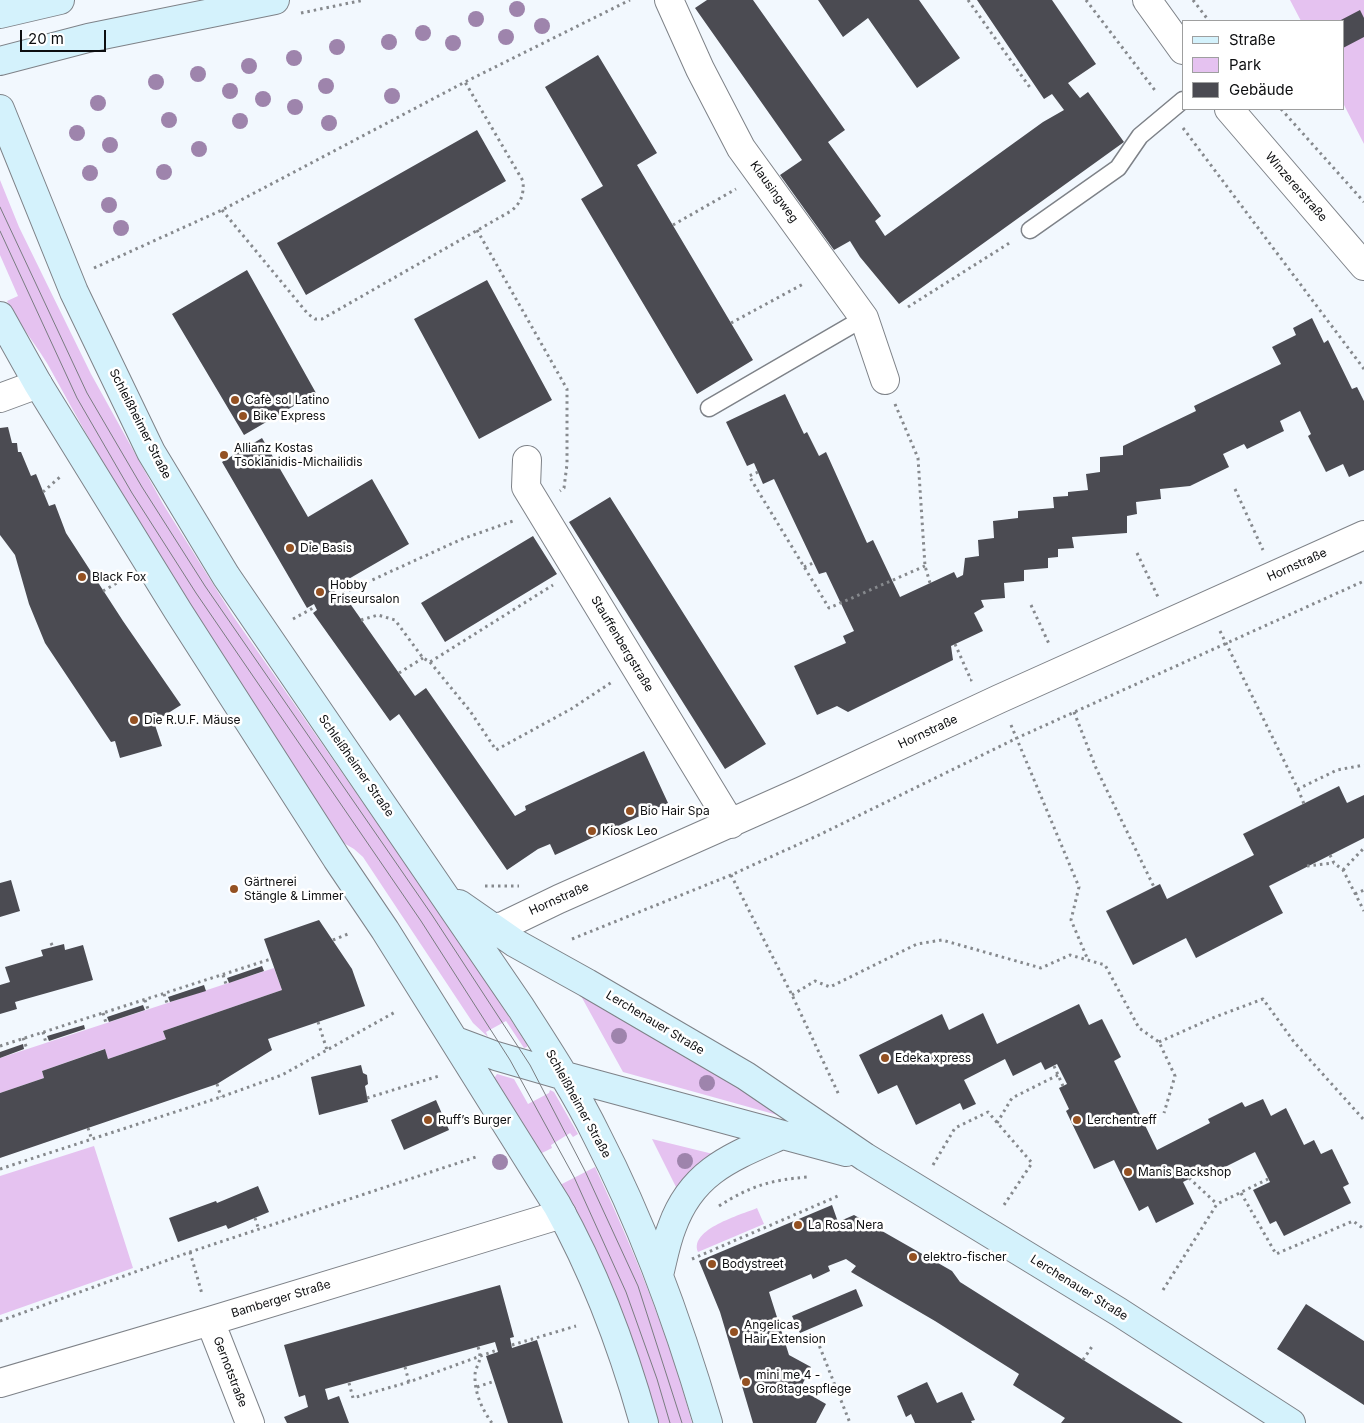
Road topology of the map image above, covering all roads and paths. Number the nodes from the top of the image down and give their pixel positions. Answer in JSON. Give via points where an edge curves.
{"nodes":[{"id":1,"x":60,"y":0,"type":"edge"},
{"id":2,"x":275,"y":0,"type":"edge"},
{"id":3,"x":630,"y":0,"type":"edge"},
{"id":4,"x":669,"y":0,"type":"edge"},
{"id":5,"x":968,"y":0,"type":"edge"},
{"id":6,"x":1086,"y":0,"type":"edge"},
{"id":7,"x":1147,"y":0,"type":"edge"},
{"id":8,"x":1193,"y":0,"type":"edge"},
{"id":9,"x":0,"y":14,"type":"edge"},
{"id":10,"x":1208,"y":20,"type":"edge"},
{"id":11,"x":1182,"y":49,"type":"edge"},
{"id":12,"x":0,"y":61,"type":"edge"},
{"id":13,"x":465,"y":82,"type":"junction"},
{"id":14,"x":1031,"y":89,"type":"dead end"},
{"id":15,"x":1182,"y":101,"type":"edge"},
{"id":16,"x":0,"y":109,"type":"edge"},
{"id":17,"x":1169,"y":110,"type":"junction"},
{"id":18,"x":1230,"y":110,"type":"edge"},
{"id":19,"x":1282,"y":110,"type":"edge"},
{"id":20,"x":760,"y":174,"type":"junction"},
{"id":21,"x":1364,"y":202,"type":"edge"},
{"id":22,"x":222,"y":210,"type":"junction"},
{"id":23,"x":673,"y":225,"type":"dead end"},
{"id":24,"x":477,"y":230,"type":"junction"},
{"id":25,"x":1030,"y":230,"type":"joint"},
{"id":26,"x":1364,"y":266,"type":"edge"},
{"id":27,"x":830,"y":269,"type":"junction"},
{"id":28,"x":89,"y":270,"type":"dead end"},
{"id":29,"x":908,"y":307,"type":"dead end"},
{"id":30,"x":0,"y":316,"type":"edge"},
{"id":31,"x":864,"y":318,"type":"junction"},
{"id":32,"x":731,"y":323,"type":"dead end"},
{"id":33,"x":1364,"y":370,"type":"edge"},
{"id":34,"x":885,"y":380,"type":"joint"},
{"id":35,"x":38,"y":384,"type":"junction"},
{"id":36,"x":0,"y":398,"type":"edge"},
{"id":37,"x":708,"y":408,"type":"dead end"},
{"id":38,"x":527,"y":460,"type":"dead end"},
{"id":39,"x":758,"y":472,"type":"dead end"},
{"id":40,"x":60,"y":477,"type":"dead end"},
{"id":41,"x":1235,"y":489,"type":"dead end"},
{"id":42,"x":43,"y":492,"type":"dead end"},
{"id":43,"x":539,"y":507,"type":"junction"},
{"id":44,"x":1364,"y":535,"type":"edge"},
{"id":45,"x":1137,"y":552,"type":"dead end"},
{"id":46,"x":813,"y":563,"type":"dead end"},
{"id":47,"x":925,"y":566,"type":"junction"},
{"id":48,"x":804,"y":567,"type":"junction"},
{"id":49,"x":577,"y":571,"type":"junction"},
{"id":50,"x":1275,"y":575,"type":"junction"},
{"id":51,"x":124,"y":579,"type":"dead end"},
{"id":52,"x":1364,"y":581,"type":"edge"},
{"id":53,"x":930,"y":583,"type":"dead end"},
{"id":54,"x":103,"y":591,"type":"dead end"},
{"id":55,"x":337,"y":596,"type":"dead end"},
{"id":56,"x":1031,"y":605,"type":"dead end"},
{"id":57,"x":1208,"y":605,"type":"junction"},
{"id":58,"x":315,"y":607,"type":"dead end"},
{"id":59,"x":293,"y":619,"type":"dead end"},
{"id":60,"x":361,"y":620,"type":"dead end"},
{"id":61,"x":1170,"y":622,"type":"junction"},
{"id":62,"x":955,"y":644,"type":"dead end"},
{"id":63,"x":1226,"y":644,"type":"junction"},
{"id":64,"x":423,"y":658,"type":"junction"},
{"id":65,"x":430,"y":662,"type":"junction"},
{"id":66,"x":636,"y":666,"type":"junction"},
{"id":67,"x":1061,"y":671,"type":"junction"},
{"id":68,"x":399,"y":673,"type":"dead end"},
{"id":69,"x":962,"y":684,"type":"dead end"},
{"id":70,"x":999,"y":699,"type":"junction"},
{"id":71,"x":1074,"y":712,"type":"junction"},
{"id":72,"x":1017,"y":738,"type":"junction"},
{"id":73,"x":1364,"y":765,"type":"edge"},
{"id":74,"x":1298,"y":789,"type":"junction"},
{"id":75,"x":1304,"y":804,"type":"dead end"},
{"id":76,"x":731,"y":824,"type":"junction"},
{"id":77,"x":1364,"y":848,"type":"edge"},
{"id":78,"x":1330,"y":855,"type":"dead end"},
{"id":79,"x":1334,"y":863,"type":"junction"},
{"id":80,"x":1307,"y":866,"type":"dead end"},
{"id":81,"x":1344,"y":870,"type":"junction"},
{"id":82,"x":731,"y":876,"type":"junction"},
{"id":83,"x":477,"y":886,"type":"dead end"},
{"id":84,"x":519,"y":886,"type":"dead end"},
{"id":85,"x":1154,"y":887,"type":"dead end"},
{"id":86,"x":1364,"y":890,"type":"edge"},
{"id":87,"x":444,"y":892,"type":"junction"},
{"id":88,"x":1355,"y":894,"type":"junction"},
{"id":89,"x":1364,"y":911,"type":"edge"},
{"id":90,"x":492,"y":928,"type":"junction"},
{"id":91,"x":348,"y":934,"type":"dead end"},
{"id":92,"x":572,"y":939,"type":"dead end"},
{"id":93,"x":333,"y":940,"type":"dead end"},
{"id":94,"x":271,"y":959,"type":"dead end"},
{"id":95,"x":1088,"y":960,"type":"junction"},
{"id":96,"x":223,"y":975,"type":"junction"},
{"id":97,"x":226,"y":984,"type":"dead end"},
{"id":98,"x":164,"y":994,"type":"junction"},
{"id":99,"x":792,"y":995,"type":"junction"},
{"id":100,"x":145,"y":1000,"type":"junction"},
{"id":101,"x":167,"y":1003,"type":"dead end"},
{"id":102,"x":148,"y":1009,"type":"dead end"},
{"id":103,"x":396,"y":1011,"type":"dead end"},
{"id":104,"x":103,"y":1013,"type":"junction"},
{"id":105,"x":318,"y":1022,"type":"dead end"},
{"id":106,"x":106,"y":1023,"type":"dead end"},
{"id":107,"x":42,"y":1032,"type":"junction"},
{"id":108,"x":23,"y":1038,"type":"junction"},
{"id":109,"x":456,"y":1041,"type":"junction"},
{"id":110,"x":46,"y":1042,"type":"dead end"},
{"id":111,"x":1159,"y":1042,"type":"junction"},
{"id":112,"x":0,"y":1046,"type":"edge"},
{"id":113,"x":27,"y":1049,"type":"dead end"},
{"id":114,"x":327,"y":1050,"type":"junction"},
{"id":115,"x":1054,"y":1066,"type":"dead end"},
{"id":116,"x":1058,"y":1075,"type":"junction"},
{"id":117,"x":440,"y":1076,"type":"dead end"},
{"id":118,"x":564,"y":1076,"type":"junction"},
{"id":119,"x":218,"y":1084,"type":"dead end"},
{"id":120,"x":1063,"y":1086,"type":"dead end"},
{"id":121,"x":839,"y":1095,"type":"dead end"},
{"id":122,"x":221,"y":1097,"type":"junction"},
{"id":123,"x":368,"y":1098,"type":"dead end"},
{"id":124,"x":1164,"y":1113,"type":"dead end"},
{"id":125,"x":1364,"y":1120,"type":"edge"},
{"id":126,"x":997,"y":1123,"type":"junction"},
{"id":127,"x":88,"y":1128,"type":"dead end"},
{"id":128,"x":782,"y":1135,"type":"junction"},
{"id":129,"x":92,"y":1140,"type":"junction"},
{"id":130,"x":479,"y":1156,"type":"dead end"},
{"id":131,"x":865,"y":1157,"type":"junction"},
{"id":132,"x":0,"y":1169,"type":"edge"},
{"id":133,"x":807,"y":1177,"type":"dead end"},
{"id":134,"x":1189,"y":1178,"type":"dead end"},
{"id":135,"x":1268,"y":1179,"type":"dead end"},
{"id":136,"x":918,"y":1190,"type":"junction"},
{"id":137,"x":1240,"y":1193,"type":"junction"},
{"id":138,"x":838,"y":1196,"type":"dead end"},
{"id":139,"x":1217,"y":1204,"type":"junction"},
{"id":140,"x":716,"y":1207,"type":"dead end"},
{"id":141,"x":562,"y":1214,"type":"junction"},
{"id":142,"x":255,"y":1218,"type":"dead end"},
{"id":143,"x":1364,"y":1229,"type":"edge"},
{"id":144,"x":259,"y":1230,"type":"junction"},
{"id":145,"x":986,"y":1231,"type":"junction"},
{"id":146,"x":190,"y":1252,"type":"junction"},
{"id":147,"x":687,"y":1261,"type":"dead end"},
{"id":148,"x":659,"y":1275,"type":"junction"},
{"id":149,"x":1163,"y":1290,"type":"dead end"},
{"id":150,"x":210,"y":1321,"type":"junction"},
{"id":151,"x":0,"y":1322,"type":"edge"},
{"id":152,"x":576,"y":1326,"type":"dead end"},
{"id":153,"x":817,"y":1340,"type":"dead end"},
{"id":154,"x":1093,"y":1345,"type":"dead end"},
{"id":155,"x":512,"y":1346,"type":"dead end"},
{"id":156,"x":478,"y":1347,"type":"dead end"},
{"id":157,"x":497,"y":1350,"type":"dead end"},
{"id":158,"x":481,"y":1355,"type":"junction"},
{"id":159,"x":1083,"y":1360,"type":"dead end"},
{"id":160,"x":405,"y":1367,"type":"dead end"},
{"id":161,"x":495,"y":1381,"type":"dead end"},
{"id":162,"x":409,"y":1382,"type":"junction"},
{"id":163,"x":349,"y":1383,"type":"dead end"},
{"id":164,"x":0,"y":1384,"type":"edge"},
{"id":165,"x":477,"y":1387,"type":"junction"},
{"id":166,"x":250,"y":1423,"type":"edge"},
{"id":167,"x":492,"y":1423,"type":"edge"},
{"id":168,"x":644,"y":1423,"type":"edge"},
{"id":169,"x":708,"y":1423,"type":"edge"},
{"id":170,"x":850,"y":1423,"type":"edge"},
{"id":171,"x":1292,"y":1423,"type":"edge"}],
"edges":[{"from":1,"to":9,"type":"main road"},
{"from":2,"to":12,"type":"main road","via":[[88,38]]},
{"from":3,"to":13,"type":"path"},
{"from":4,"to":20,"type":"street","name":"Klausingweg","via":[[741,148]]},
{"from":5,"to":14,"type":"path"},
{"from":6,"to":17,"type":"path"},
{"from":7,"to":11,"type":"street"},
{"from":8,"to":10,"type":"path"},
{"from":13,"to":22,"type":"path"},
{"from":13,"to":24,"type":"path","via":[[523,181],[524,192],[519,204]]},
{"from":15,"to":17,"type":"lane"},
{"from":16,"to":87,"type":"main road","name":"Schleißheimer Straße","via":[[74,292],[151,452],[226,576]]},
{"from":17,"to":25,"type":"lane","via":[[1140,136],[1118,168]]},
{"from":17,"to":33,"type":"path"},
{"from":18,"to":26,"type":"street","name":"Winzererstraße"},
{"from":19,"to":21,"type":"path"},
{"from":20,"to":23,"type":"path"},
{"from":20,"to":27,"type":"street","name":"Klausingweg"},
{"from":22,"to":24,"type":"path","via":[[315,319],[322,319]]},
{"from":22,"to":28,"type":"path"},
{"from":24,"to":43,"type":"path","via":[[567,389],[564,488]]},
{"from":25,"to":29,"type":"path"},
{"from":27,"to":31,"type":"street","name":"Klausingweg"},
{"from":27,"to":32,"type":"path"},
{"from":30,"to":35,"type":"main road"},
{"from":31,"to":34,"type":"street","name":"Klausingweg"},
{"from":31,"to":37,"type":"lane"},
{"from":34,"to":47,"type":"path","via":[[918,458]]},
{"from":35,"to":36,"type":"street"},
{"from":35,"to":109,"type":"main road","via":[[178,611]]},
{"from":38,"to":43,"type":"street","name":"Stauffenbergstraße","via":[[526,487]]},
{"from":39,"to":48,"type":"path","via":[[749,476]]},
{"from":40,"to":42,"type":"path"},
{"from":41,"to":50,"type":"path"},
{"from":43,"to":49,"type":"street","name":"Stauffenbergstraße"},
{"from":43,"to":55,"type":"path","via":[[525,517],[462,539]]},
{"from":44,"to":50,"type":"street","name":"Hornstraße"},
{"from":45,"to":61,"type":"path"},
{"from":46,"to":48,"type":"path"},
{"from":47,"to":48,"type":"path","via":[[829,608]]},
{"from":47,"to":53,"type":"path"},
{"from":49,"to":65,"type":"path"},
{"from":49,"to":66,"type":"street","name":"Stauffenbergstraße"},
{"from":50,"to":57,"type":"street","name":"Hornstraße"},
{"from":51,"to":54,"type":"path"},
{"from":52,"to":63,"type":"path"},
{"from":56,"to":67,"type":"path"},
{"from":57,"to":61,"type":"street","name":"Hornstraße"},
{"from":57,"to":63,"type":"path"},
{"from":58,"to":59,"type":"path"},
{"from":60,"to":64,"type":"path","via":[[378,615],[395,620]]},
{"from":61,"to":67,"type":"street","name":"Hornstraße"},
{"from":62,"to":69,"type":"path","via":[[971,680]]},
{"from":63,"to":71,"type":"path"},
{"from":63,"to":74,"type":"path"},
{"from":64,"to":65,"type":"path"},
{"from":64,"to":68,"type":"path"},
{"from":65,"to":66,"type":"path","via":[[470,711],[496,750],[571,709]]},
{"from":66,"to":76,"type":"street","name":"Stauffenbergstraße"},
{"from":67,"to":70,"type":"street","name":"Hornstraße"},
{"from":70,"to":72,"type":"path"},
{"from":70,"to":76,"type":"street","name":"Hornstraße"},
{"from":71,"to":72,"type":"path"},
{"from":71,"to":85,"type":"path","via":[[1096,768]]},
{"from":72,"to":82,"type":"path"},
{"from":72,"to":95,"type":"path","via":[[1079,887],[1071,920]]},
{"from":73,"to":74,"type":"path","via":[[1337,770]]},
{"from":74,"to":75,"type":"path"},
{"from":76,"to":90,"type":"street","name":"Hornstraße","via":[[503,926]]},
{"from":77,"to":81,"type":"path"},
{"from":78,"to":79,"type":"path"},
{"from":79,"to":80,"type":"path"},
{"from":79,"to":81,"type":"path"},
{"from":81,"to":88,"type":"path"},
{"from":82,"to":92,"type":"path"},
{"from":82,"to":99,"type":"path"},
{"from":83,"to":84,"type":"path"},
{"from":86,"to":88,"type":"path"},
{"from":87,"to":90,"type":"main road","name":"Lerchenauer Straße"},
{"from":87,"to":118,"type":"main road","name":"Schleißheimer Straße"},
{"from":88,"to":89,"type":"path"},
{"from":90,"to":131,"type":"main road","name":"Lerchenauer Straße","via":[[746,1076]]},
{"from":91,"to":93,"type":"path"},
{"from":94,"to":96,"type":"path"},
{"from":95,"to":99,"type":"path","via":[[1070,955],[1041,968],[942,940],[917,944],[830,987],[816,981]]},
{"from":95,"to":111,"type":"path","via":[[1105,965],[1139,1028]]},
{"from":96,"to":97,"type":"path"},
{"from":96,"to":98,"type":"path"},
{"from":98,"to":100,"type":"path"},
{"from":98,"to":101,"type":"path"},
{"from":99,"to":121,"type":"path"},
{"from":100,"to":102,"type":"path"},
{"from":100,"to":104,"type":"path"},
{"from":103,"to":114,"type":"path"},
{"from":104,"to":106,"type":"path"},
{"from":104,"to":107,"type":"path"},
{"from":105,"to":114,"type":"path"},
{"from":107,"to":108,"type":"path"},
{"from":107,"to":110,"type":"path"},
{"from":108,"to":112,"type":"path"},
{"from":108,"to":113,"type":"path"},
{"from":109,"to":118,"type":"main road","name":"Lerchenauer Straße"},
{"from":109,"to":141,"type":"main road"},
{"from":111,"to":124,"type":"path","via":[[1175,1076]]},
{"from":111,"to":125,"type":"path","via":[[1263,999],[1294,1042]]},
{"from":114,"to":122,"type":"path","via":[[282,1075]]},
{"from":115,"to":116,"type":"path"},
{"from":116,"to":120,"type":"path"},
{"from":116,"to":126,"type":"path","via":[[1012,1098]]},
{"from":117,"to":123,"type":"path"},
{"from":118,"to":128,"type":"main road","name":"Lerchenauer Straße"},
{"from":118,"to":148,"type":"main road","name":"Schleißheimer Straße","via":[[598,1136]]},
{"from":119,"to":122,"type":"path"},
{"from":122,"to":129,"type":"path"},
{"from":126,"to":136,"type":"path","via":[[988,1112],[955,1128]]},
{"from":126,"to":145,"type":"path","via":[[1032,1163]]},
{"from":127,"to":129,"type":"path"},
{"from":128,"to":131,"type":"main road","name":"Lerchenauer Straße"},
{"from":128,"to":148,"type":"main road","via":[[718,1165],[689,1191],[672,1226]]},
{"from":129,"to":132,"type":"path"},
{"from":130,"to":144,"type":"path"},
{"from":131,"to":136,"type":"main road","name":"Lerchenauer Straße"},
{"from":133,"to":140,"type":"path","via":[[761,1184]]},
{"from":134,"to":139,"type":"path"},
{"from":135,"to":137,"type":"path"},
{"from":136,"to":145,"type":"main road","name":"Lerchenauer Straße"},
{"from":137,"to":139,"type":"path"},
{"from":137,"to":143,"type":"path","via":[[1276,1254],[1353,1221]]},
{"from":138,"to":147,"type":"path"},
{"from":139,"to":149,"type":"path"},
{"from":141,"to":150,"type":"street","name":"Bamberger Straße"},
{"from":141,"to":168,"type":"main road","via":[[607,1312]]},
{"from":142,"to":144,"type":"path"},
{"from":144,"to":146,"type":"path"},
{"from":145,"to":171,"type":"main road","name":"Lerchenauer Straße"},
{"from":146,"to":150,"type":"path"},
{"from":146,"to":151,"type":"path"},
{"from":148,"to":169,"type":"main road","name":"Schleißheimer Straße"},
{"from":150,"to":164,"type":"street","name":"Bamberger Straße"},
{"from":150,"to":166,"type":"street","name":"Gernotstraße"},
{"from":152,"to":155,"type":"path"},
{"from":153,"to":170,"type":"path"},
{"from":154,"to":159,"type":"path"},
{"from":156,"to":158,"type":"path"},
{"from":157,"to":158,"type":"path"},
{"from":158,"to":162,"type":"path"},
{"from":158,"to":165,"type":"path","via":[[474,1377]]},
{"from":160,"to":162,"type":"path"},
{"from":161,"to":165,"type":"path"},
{"from":162,"to":163,"type":"path","via":[[353,1398]]},
{"from":165,"to":167,"type":"path","via":[[483,1411]]}]}
